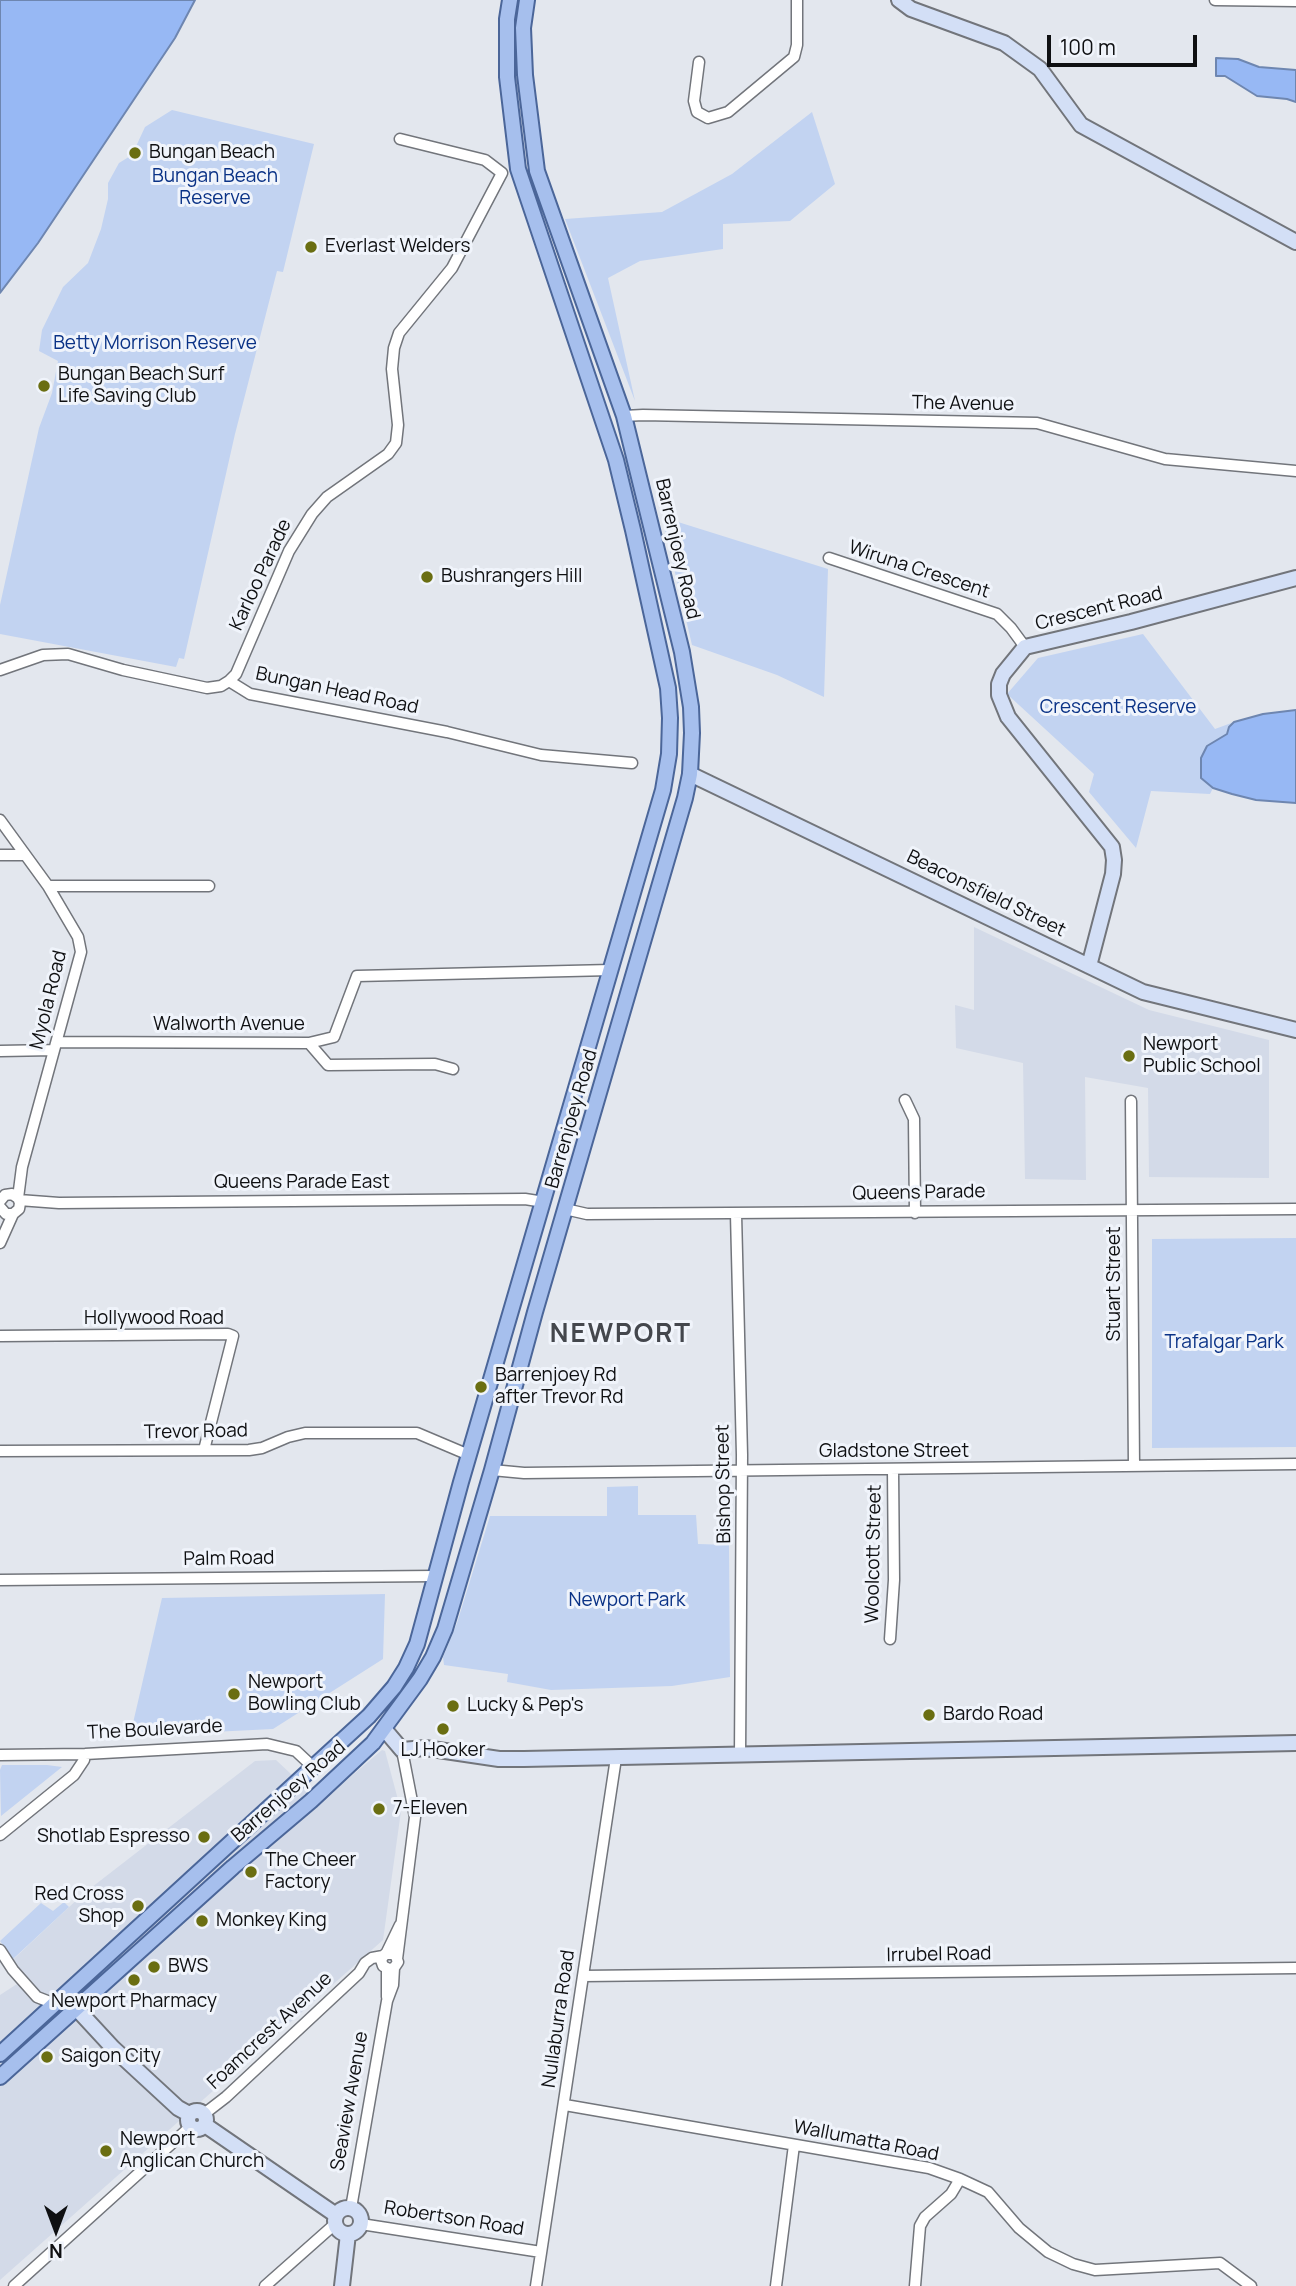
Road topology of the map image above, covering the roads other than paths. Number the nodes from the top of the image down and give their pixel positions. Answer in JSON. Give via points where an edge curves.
{"nodes":[{"id":1,"x":510,"y":0,"type":"edge"},
{"id":2,"x":527,"y":0,"type":"edge"},
{"id":3,"x":797,"y":0,"type":"edge"},
{"id":4,"x":1215,"y":0,"type":"edge"},
{"id":5,"x":1296,"y":1,"type":"edge"},
{"id":6,"x":910,"y":3,"type":"edge"},
{"id":7,"x":699,"y":62,"type":"dead end"},
{"id":8,"x":400,"y":139,"type":"dead end"},
{"id":9,"x":534,"y":153,"type":"junction"},
{"id":10,"x":518,"y":169,"type":"junction"},
{"id":11,"x":502,"y":173,"type":"junction"},
{"id":12,"x":1296,"y":242,"type":"edge"},
{"id":13,"x":624,"y":416,"type":"junction"},
{"id":14,"x":1296,"y":471,"type":"edge"},
{"id":15,"x":828,"y":558,"type":"dead end"},
{"id":16,"x":1296,"y":578,"type":"edge"},
{"id":17,"x":1025,"y":647,"type":"junction"},
{"id":18,"x":2,"y":672,"type":"edge"},
{"id":19,"x":229,"y":681,"type":"junction"},
{"id":20,"x":632,"y":763,"type":"dead end"},
{"id":21,"x":668,"y":767,"type":"junction"},
{"id":22,"x":690,"y":774,"type":"junction"},
{"id":23,"x":0,"y":820,"type":"edge"},
{"id":24,"x":0,"y":855,"type":"edge"},
{"id":25,"x":24,"y":855,"type":"junction"},
{"id":26,"x":48,"y":886,"type":"junction"},
{"id":27,"x":209,"y":886,"type":"dead end"},
{"id":28,"x":1089,"y":966,"type":"junction"},
{"id":29,"x":611,"y":970,"type":"junction"},
{"id":30,"x":1296,"y":1030,"type":"edge"},
{"id":31,"x":309,"y":1044,"type":"junction"},
{"id":32,"x":56,"y":1046,"type":"junction"},
{"id":33,"x":0,"y":1051,"type":"edge"},
{"id":34,"x":453,"y":1069,"type":"dead end"},
{"id":35,"x":905,"y":1100,"type":"dead end"},
{"id":36,"x":1131,"y":1101,"type":"dead end"},
{"id":37,"x":544,"y":1202,"type":"junction"},
{"id":38,"x":7,"y":1204,"type":"edge"},
{"id":39,"x":565,"y":1209,"type":"junction"},
{"id":40,"x":1133,"y":1209,"type":"junction"},
{"id":41,"x":1296,"y":1209,"type":"edge"},
{"id":42,"x":736,"y":1213,"type":"junction"},
{"id":43,"x":915,"y":1213,"type":"junction"},
{"id":44,"x":0,"y":1233,"type":"edge"},
{"id":45,"x":0,"y":1243,"type":"edge"},
{"id":46,"x":0,"y":1336,"type":"edge"},
{"id":47,"x":204,"y":1450,"type":"junction"},
{"id":48,"x":0,"y":1451,"type":"edge"},
{"id":49,"x":469,"y":1455,"type":"junction"},
{"id":50,"x":1296,"y":1464,"type":"edge"},
{"id":51,"x":1134,"y":1466,"type":"junction"},
{"id":52,"x":492,"y":1470,"type":"junction"},
{"id":53,"x":741,"y":1470,"type":"junction"},
{"id":54,"x":893,"y":1470,"type":"junction"},
{"id":55,"x":435,"y":1576,"type":"junction"},
{"id":56,"x":0,"y":1580,"type":"edge"},
{"id":57,"x":458,"y":1581,"type":"junction"},
{"id":58,"x":890,"y":1639,"type":"dead end"},
{"id":59,"x":369,"y":1716,"type":"junction"},
{"id":60,"x":385,"y":1730,"type":"junction"},
{"id":61,"x":1296,"y":1743,"type":"edge"},
{"id":62,"x":402,"y":1750,"type":"junction"},
{"id":63,"x":85,"y":1754,"type":"junction"},
{"id":64,"x":0,"y":1755,"type":"edge"},
{"id":65,"x":740,"y":1755,"type":"junction"},
{"id":66,"x":616,"y":1758,"type":"junction"},
{"id":67,"x":313,"y":1767,"type":"junction"},
{"id":68,"x":343,"y":1772,"type":"junction"},
{"id":69,"x":311,"y":1801,"type":"junction"},
{"id":70,"x":0,"y":1835,"type":"edge"},
{"id":71,"x":1,"y":1951,"type":"edge"},
{"id":72,"x":388,"y":1962,"type":"junction"},
{"id":73,"x":1296,"y":1968,"type":"edge"},
{"id":74,"x":583,"y":1976,"type":"junction"},
{"id":75,"x":55,"y":2004,"type":"junction"},
{"id":76,"x":76,"y":2008,"type":"junction"},
{"id":77,"x":0,"y":2054,"type":"edge"},
{"id":78,"x":0,"y":2077,"type":"edge"},
{"id":79,"x":565,"y":2105,"type":"junction"},
{"id":80,"x":197,"y":2120,"type":"junction"},
{"id":81,"x":794,"y":2145,"type":"junction"},
{"id":82,"x":960,"y":2179,"type":"junction"},
{"id":83,"x":351,"y":2208,"type":"junction"},
{"id":84,"x":336,"y":2220,"type":"junction"},
{"id":85,"x":360,"y":2224,"type":"junction"},
{"id":86,"x":348,"y":2234,"type":"junction"},
{"id":87,"x":541,"y":2252,"type":"junction"},
{"id":88,"x":14,"y":2286,"type":"edge"},
{"id":89,"x":265,"y":2286,"type":"edge"},
{"id":90,"x":342,"y":2286,"type":"edge"},
{"id":91,"x":536,"y":2286,"type":"edge"},
{"id":92,"x":776,"y":2286,"type":"edge"},
{"id":93,"x":915,"y":2286,"type":"edge"},
{"id":94,"x":1251,"y":2286,"type":"edge"}],
"edges":[{"from":1,"to":10,"type":"main road","name":"Barrenjoey Road","via":[[506,77]]},
{"from":2,"to":9,"type":"main road","name":"Barrenjoey Road","via":[[523,49]]},
{"from":3,"to":7,"type":"street","via":[[794,57],[728,112],[708,118],[697,112]]},
{"from":4,"to":5,"type":"street"},
{"from":6,"to":12,"type":"street","via":[[1004,43],[1040,69],[1081,125]]},
{"from":8,"to":11,"type":"street","via":[[485,160]]},
{"from":9,"to":10,"type":"main road"},
{"from":9,"to":13,"type":"main road","name":"Barrenjoey Road","via":[[549,209]]},
{"from":10,"to":11,"type":"street"},
{"from":10,"to":21,"type":"main road","name":"Barrenjoey Road","via":[[616,460],[668,688]]},
{"from":11,"to":19,"type":"street","name":"Karloo Parade","via":[[452,268],[399,334],[392,369],[396,443],[312,514],[289,551]]},
{"from":13,"to":14,"type":"street","name":"The Avenue","via":[[1037,424],[1165,459]]},
{"from":13,"to":22,"type":"main road","name":"Barrenjoey Road","via":[[682,652],[691,706]]},
{"from":15,"to":17,"type":"street","name":"Wiruna Crescent","via":[[997,614]]},
{"from":16,"to":17,"type":"street","name":"Crescent Road"},
{"from":17,"to":28,"type":"street","name":"Crescent Road","via":[[1003,674],[1000,700],[1008,717],[1112,848],[1113,874]]},
{"from":18,"to":19,"type":"street","name":"Bungan Head Road","via":[[43,655],[68,654],[208,688]]},
{"from":19,"to":20,"type":"street","name":"Bungan Head Road","via":[[250,694],[541,755]]},
{"from":21,"to":22,"type":"main road","name":"Beaconsfield Street"},
{"from":21,"to":29,"type":"main road","name":"Barrenjoey Road"},
{"from":22,"to":28,"type":"street","name":"Beaconsfield Street"},
{"from":22,"to":39,"type":"main road","name":"Barrenjoey Road"},
{"from":23,"to":25,"type":"street","name":"Myola Road"},
{"from":24,"to":25,"type":"street"},
{"from":25,"to":26,"type":"street","name":"Myola Road"},
{"from":26,"to":27,"type":"street"},
{"from":26,"to":32,"type":"street","name":"Myola Road","via":[[78,937],[81,952]]},
{"from":28,"to":30,"type":"street","name":"Beaconsfield Street","via":[[1143,992]]},
{"from":29,"to":31,"type":"street","name":"Walworth Avenue","via":[[358,976],[334,1037]]},
{"from":29,"to":37,"type":"main road","name":"Barrenjoey Road"},
{"from":31,"to":32,"type":"street","name":"Walworth Avenue"},
{"from":31,"to":34,"type":"street","via":[[328,1065],[435,1064]]},
{"from":32,"to":33,"type":"street","name":"Walworth Avenue"},
{"from":32,"to":38,"type":"street","name":"Myola Road"},
{"from":35,"to":43,"type":"street","via":[[914,1119]]},
{"from":36,"to":40,"type":"street","name":"Stuart Street"},
{"from":37,"to":38,"type":"street","name":"Queens Parade East"},
{"from":37,"to":39,"type":"main road","name":"Queens Parade"},
{"from":37,"to":49,"type":"main road","name":"Barrenjoey Road"},
{"from":38,"to":44,"type":"street","name":"Myola Road"},
{"from":38,"to":45,"type":"street","name":"Myola Road"},
{"from":39,"to":42,"type":"street","name":"Queens Parade","via":[[587,1214]]},
{"from":39,"to":52,"type":"main road","name":"Barrenjoey Road"},
{"from":40,"to":41,"type":"street","name":"Queens Parade"},
{"from":40,"to":43,"type":"street","name":"Queens Parade"},
{"from":40,"to":51,"type":"street","name":"Stuart Street"},
{"from":42,"to":43,"type":"street","name":"Queens Parade"},
{"from":42,"to":53,"type":"street","name":"Bishop Street"},
{"from":46,"to":47,"type":"street","name":"Hollywood Road","via":[[233,1336]]},
{"from":47,"to":48,"type":"street","name":"Trevor Road"},
{"from":47,"to":49,"type":"street","name":"Trevor Road","via":[[262,1448],[305,1433],[417,1433]]},
{"from":49,"to":52,"type":"main road"},
{"from":49,"to":55,"type":"main road","name":"Barrenjoey Road"},
{"from":50,"to":51,"type":"street","name":"Gladstone Street"},
{"from":51,"to":54,"type":"street","name":"Gladstone Street"},
{"from":52,"to":53,"type":"street","name":"Gladstone Street"},
{"from":52,"to":57,"type":"main road","name":"Barrenjoey Road"},
{"from":53,"to":54,"type":"street","name":"Gladstone Street"},
{"from":53,"to":65,"type":"street","name":"Bishop Street"},
{"from":54,"to":58,"type":"street","name":"Woolcott Street"},
{"from":55,"to":56,"type":"street","name":"Palm Road"},
{"from":55,"to":57,"type":"main road","name":"Palm Road"},
{"from":55,"to":59,"type":"main road","name":"Barrenjoey Road","via":[[417,1644],[394,1686]]},
{"from":57,"to":60,"type":"main road","name":"Barrenjoey Road","via":[[433,1657]]},
{"from":59,"to":60,"type":"main road"},
{"from":59,"to":67,"type":"main road","name":"Barrenjoey Road"},
{"from":60,"to":62,"type":"street"},
{"from":60,"to":68,"type":"main road","name":"Barrenjoey Road"},
{"from":61,"to":65,"type":"street"},
{"from":62,"to":66,"type":"street","via":[[425,1748],[499,1759]]},
{"from":62,"to":72,"type":"street","name":"Seaview Avenue","via":[[415,1817],[401,1924]]},
{"from":63,"to":64,"type":"street","name":"The Boulevarde"},
{"from":63,"to":67,"type":"street","name":"The Boulevarde","via":[[267,1744],[296,1751]]},
{"from":63,"to":70,"type":"street","via":[[74,1775]]},
{"from":65,"to":66,"type":"street"},
{"from":66,"to":74,"type":"street","name":"Nullaburra Road"},
{"from":67,"to":68,"type":"main road"},
{"from":67,"to":69,"type":"main road"},
{"from":67,"to":75,"type":"main road","name":"Barrenjoey Road"},
{"from":68,"to":69,"type":"main road","name":"Barrenjoey Road"},
{"from":69,"to":76,"type":"main road","name":"Barrenjoey Road"},
{"from":71,"to":75,"type":"street","via":[[37,1997]]},
{"from":72,"to":80,"type":"street","name":"Foamcrest Avenue","via":[[372,1958]]},
{"from":72,"to":83,"type":"street","name":"Seaview Avenue","via":[[387,2001]]},
{"from":73,"to":74,"type":"street","name":"Irrubel Road"},
{"from":74,"to":79,"type":"street","name":"Nullaburra Road"},
{"from":75,"to":77,"type":"main road","name":"Barrenjoey Road"},
{"from":76,"to":78,"type":"main road","name":"Barrenjoey Road"},
{"from":76,"to":80,"type":"street","via":[[141,2074]]},
{"from":79,"to":81,"type":"street","name":"Wallumatta Road"},
{"from":79,"to":87,"type":"street","name":"Nullaburra Road"},
{"from":80,"to":84,"type":"street"},
{"from":80,"to":88,"type":"street","name":"Foamcrest Avenue"},
{"from":81,"to":82,"type":"street","name":"Wallumatta Road","via":[[929,2168]]},
{"from":81,"to":92,"type":"street"},
{"from":82,"to":93,"type":"street","via":[[920,2227]]},
{"from":82,"to":94,"type":"street","name":"Wallumatta Road","via":[[988,2192],[1019,2228],[1048,2252],[1073,2264],[1095,2270],[1220,2263]]},
{"from":83,"to":84,"type":"street","via":[[343,2209]]},
{"from":83,"to":85,"type":"street","via":[[359,2214]]},
{"from":84,"to":86,"type":"street","via":[[338,2230]]},
{"from":84,"to":89,"type":"street"},
{"from":85,"to":86,"type":"street"},
{"from":85,"to":87,"type":"street","name":"Robertson Road"},
{"from":86,"to":90,"type":"street"},
{"from":87,"to":91,"type":"street","name":"Nullaburra Road"}]}
